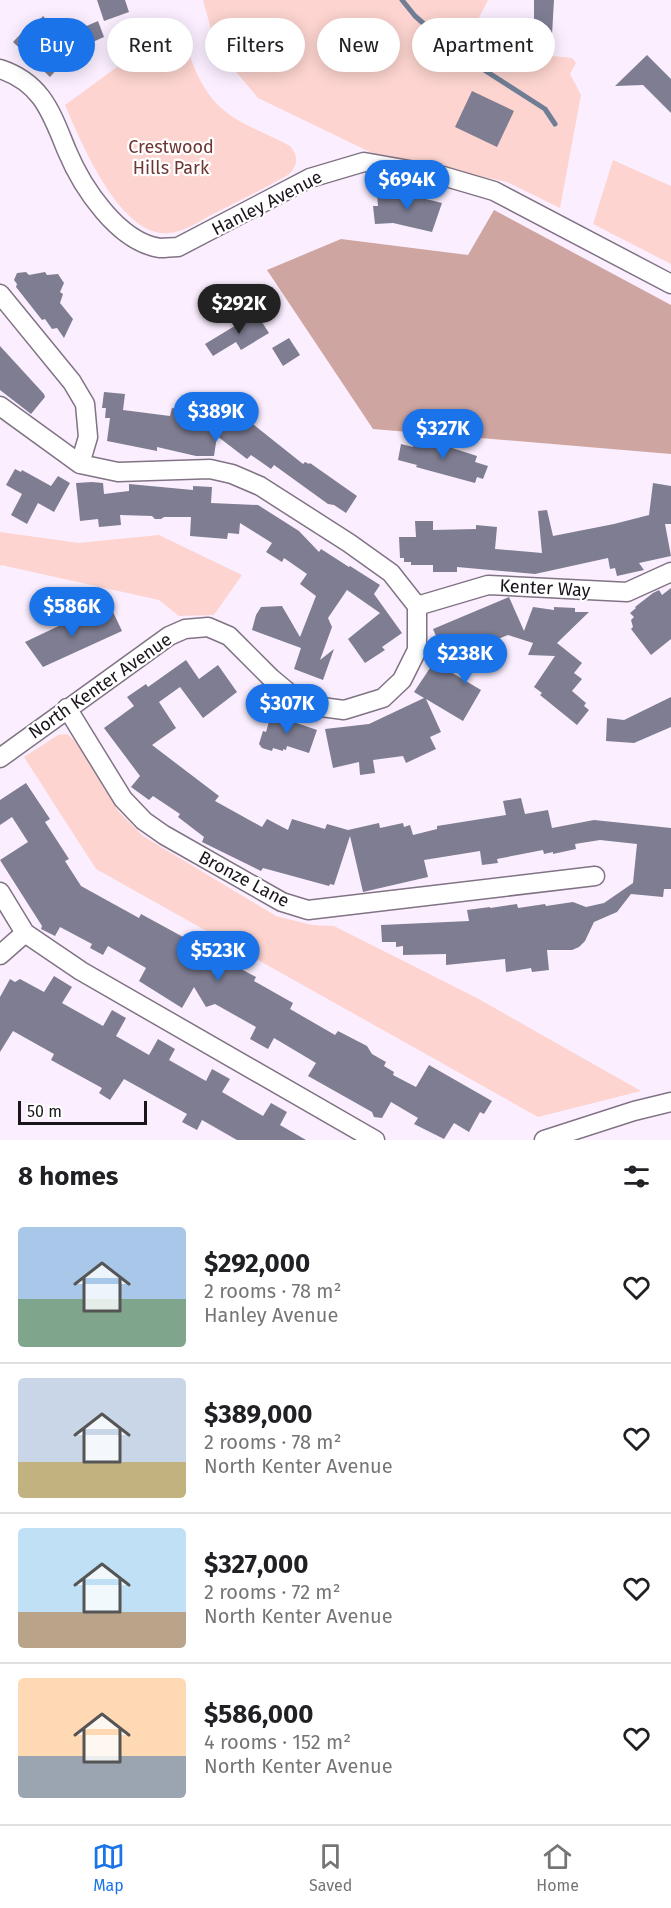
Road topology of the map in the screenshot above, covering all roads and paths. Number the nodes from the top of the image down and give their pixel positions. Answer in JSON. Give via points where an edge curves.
{"nodes":[{"id":1,"x":0,"y":69,"type":"edge"},
{"id":2,"x":671,"y":284,"type":"edge"},
{"id":3,"x":0,"y":294,"type":"edge"},
{"id":4,"x":0,"y":406,"type":"edge"},
{"id":5,"x":80,"y":464,"type":"junction"},
{"id":6,"x":671,"y":572,"type":"edge"},
{"id":7,"x":417,"y":606,"type":"junction"},
{"id":8,"x":67,"y":708,"type":"junction"},
{"id":9,"x":0,"y":758,"type":"edge"},
{"id":10,"x":595,"y":876,"type":"dead end"},
{"id":11,"x":0,"y":892,"type":"edge"},
{"id":12,"x":25,"y":933,"type":"junction"},
{"id":13,"x":0,"y":955,"type":"edge"},
{"id":14,"x":671,"y":1102,"type":"edge"},
{"id":15,"x":375,"y":1140,"type":"edge"},
{"id":16,"x":544,"y":1140,"type":"edge"}],
"edges":[{"from":1,"to":2,"type":"street","name":"Hanley Avenue","via":[[24,81],[40,95],[87,187],[120,229],[159,248],[178,247],[310,178],[364,162],[443,176],[494,191]]},
{"from":3,"to":5,"type":"street","via":[[72,382],[85,404],[88,437]]},
{"from":4,"to":5,"type":"street"},
{"from":5,"to":7,"type":"street","via":[[118,472],[210,469],[232,474],[260,486],[349,543],[391,573]]},
{"from":6,"to":7,"type":"street","name":"Kenter Way","via":[[627,592],[488,585]]},
{"from":7,"to":8,"type":"street","name":"North Kenter Avenue","via":[[417,650],[402,680],[383,698],[344,710],[314,706],[289,693],[229,636],[208,627],[185,629],[169,636]]},
{"from":8,"to":9,"type":"street","name":"North Kenter Avenue"},
{"from":8,"to":10,"type":"street","name":"Bronze Lane","via":[[123,799],[144,821],[291,905],[308,910],[341,907]]},
{"from":11,"to":12,"type":"street"},
{"from":12,"to":13,"type":"street"},
{"from":12,"to":15,"type":"street","via":[[81,970]]},
{"from":14,"to":16,"type":"street"}]}
